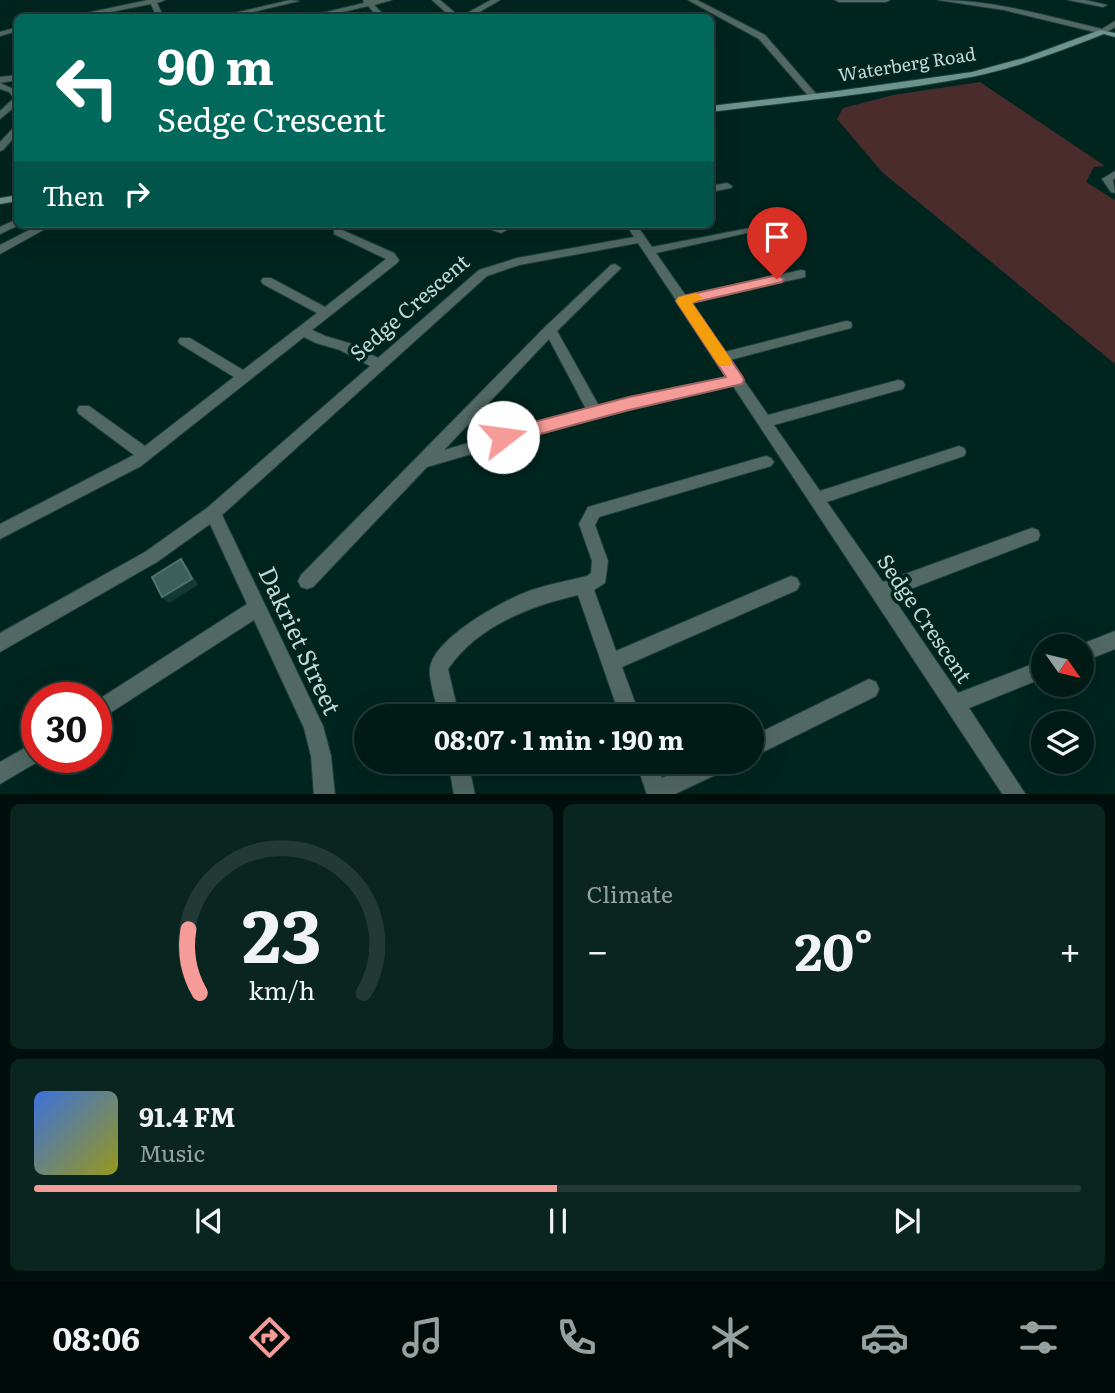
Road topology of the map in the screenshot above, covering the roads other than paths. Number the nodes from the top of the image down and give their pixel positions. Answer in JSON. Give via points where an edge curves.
{"nodes":[{"id":1,"x":388,"y":0,"type":"edge"},
{"id":2,"x":436,"y":0,"type":"edge"},
{"id":3,"x":496,"y":0,"type":"edge"},
{"id":4,"x":692,"y":0,"type":"edge"},
{"id":5,"x":839,"y":0,"type":"edge"},
{"id":6,"x":854,"y":0,"type":"edge"},
{"id":7,"x":878,"y":0,"type":"edge"},
{"id":8,"x":886,"y":0,"type":"edge"},
{"id":9,"x":942,"y":0,"type":"edge"},
{"id":10,"x":1072,"y":0,"type":"edge"},
{"id":11,"x":155,"y":1,"type":"edge"},
{"id":12,"x":295,"y":1,"type":"edge"},
{"id":13,"x":79,"y":2,"type":"dead end"},
{"id":14,"x":367,"y":2,"type":"edge"},
{"id":15,"x":1103,"y":5,"type":"dead end"},
{"id":16,"x":83,"y":14,"type":"edge"},
{"id":17,"x":93,"y":14,"type":"edge"},
{"id":18,"x":235,"y":14,"type":"edge"},
{"id":19,"x":319,"y":14,"type":"edge"},
{"id":20,"x":380,"y":14,"type":"edge"},
{"id":21,"x":452,"y":14,"type":"edge"},
{"id":22,"x":470,"y":14,"type":"edge"},
{"id":23,"x":1115,"y":23,"type":"edge"},
{"id":24,"x":1103,"y":32,"type":"junction"},
{"id":25,"x":1115,"y":35,"type":"edge"},
{"id":26,"x":814,"y":97,"type":"junction"},
{"id":27,"x":14,"y":102,"type":"edge"},
{"id":28,"x":714,"y":108,"type":"edge"},
{"id":29,"x":0,"y":116,"type":"edge"},
{"id":30,"x":14,"y":131,"type":"edge"},
{"id":31,"x":1,"y":146,"type":"edge"},
{"id":32,"x":1115,"y":174,"type":"edge"},
{"id":33,"x":727,"y":186,"type":"dead end"},
{"id":34,"x":714,"y":188,"type":"edge"},
{"id":35,"x":1115,"y":190,"type":"edge"},
{"id":36,"x":13,"y":224,"type":"dead end"},
{"id":37,"x":761,"y":227,"type":"dead end"},
{"id":38,"x":41,"y":228,"type":"edge"},
{"id":39,"x":634,"y":228,"type":"edge"},
{"id":40,"x":0,"y":231,"type":"edge"},
{"id":41,"x":338,"y":232,"type":"dead end"},
{"id":42,"x":645,"y":245,"type":"junction"},
{"id":43,"x":0,"y":250,"type":"edge"},
{"id":44,"x":615,"y":268,"type":"dead end"},
{"id":45,"x":801,"y":274,"type":"dead end"},
{"id":46,"x":267,"y":281,"type":"dead end"},
{"id":47,"x":683,"y":301,"type":"junction"},
{"id":48,"x":326,"y":313,"type":"junction"},
{"id":49,"x":846,"y":325,"type":"dead end"},
{"id":50,"x":550,"y":330,"type":"junction"},
{"id":51,"x":303,"y":331,"type":"junction"},
{"id":52,"x":185,"y":341,"type":"dead end"},
{"id":53,"x":722,"y":358,"type":"junction"},
{"id":54,"x":380,"y":365,"type":"junction"},
{"id":55,"x":244,"y":377,"type":"junction"},
{"id":56,"x":737,"y":380,"type":"junction"},
{"id":57,"x":898,"y":385,"type":"dead end"},
{"id":58,"x":85,"y":410,"type":"dead end"},
{"id":59,"x":595,"y":412,"type":"junction"},
{"id":60,"x":764,"y":422,"type":"junction"},
{"id":61,"x":959,"y":452,"type":"dead end"},
{"id":62,"x":146,"y":454,"type":"junction"},
{"id":63,"x":423,"y":462,"type":"junction"},
{"id":64,"x":766,"y":462,"type":"dead end"},
{"id":65,"x":816,"y":499,"type":"junction"},
{"id":66,"x":212,"y":513,"type":"junction"},
{"id":67,"x":0,"y":532,"type":"edge"},
{"id":68,"x":1032,"y":535,"type":"dead end"},
{"id":69,"x":307,"y":581,"type":"dead end"},
{"id":70,"x":791,"y":583,"type":"dead end"},
{"id":71,"x":583,"y":585,"type":"junction"},
{"id":72,"x":879,"y":592,"type":"junction"},
{"id":73,"x":257,"y":608,"type":"junction"},
{"id":74,"x":1115,"y":640,"type":"edge"},
{"id":75,"x":0,"y":642,"type":"edge"},
{"id":76,"x":1094,"y":648,"type":"edge"},
{"id":77,"x":611,"y":662,"type":"junction"},
{"id":78,"x":1031,"y":673,"type":"edge"},
{"id":79,"x":869,"y":689,"type":"dead end"},
{"id":80,"x":112,"y":702,"type":"edge"},
{"id":81,"x":446,"y":704,"type":"edge"},
{"id":82,"x":626,"y":704,"type":"edge"},
{"id":83,"x":955,"y":704,"type":"junction"},
{"id":84,"x":764,"y":742,"type":"edge"},
{"id":85,"x":21,"y":761,"type":"edge"},
{"id":86,"x":0,"y":774,"type":"edge"},
{"id":87,"x":461,"y":774,"type":"edge"},
{"id":88,"x":651,"y":774,"type":"edge"},
{"id":89,"x":697,"y":774,"type":"edge"},
{"id":90,"x":658,"y":793,"type":"edge"},
{"id":91,"x":325,"y":794,"type":"edge"},
{"id":92,"x":465,"y":794,"type":"edge"},
{"id":93,"x":1016,"y":794,"type":"edge"}],
"edges":[{"from":1,"to":14,"type":"street"},
{"from":2,"to":21,"type":"street"},
{"from":3,"to":22,"type":"street"},
{"from":4,"to":26,"type":"street","via":[[762,37]]},
{"from":5,"to":6,"type":"street"},
{"from":6,"to":7,"type":"street"},
{"from":7,"to":8,"type":"street"},
{"from":9,"to":24,"type":"street","via":[[998,6]]},
{"from":10,"to":15,"type":"street"},
{"from":11,"to":17,"type":"street"},
{"from":12,"to":18,"type":"street"},
{"from":13,"to":16,"type":"street"},
{"from":14,"to":19,"type":"street"},
{"from":14,"to":20,"type":"street"},
{"from":23,"to":24,"type":"street"},
{"from":24,"to":25,"type":"street"},
{"from":24,"to":26,"type":"street","name":"Waterberg Road","via":[[993,69]]},
{"from":26,"to":28,"type":"street","name":"Waterberg Road"},
{"from":27,"to":29,"type":"street"},
{"from":30,"to":31,"type":"street"},
{"from":32,"to":35,"type":"street","via":[[1107,179]]},
{"from":33,"to":34,"type":"street"},
{"from":36,"to":40,"type":"street"},
{"from":37,"to":42,"type":"street"},
{"from":38,"to":43,"type":"street"},
{"from":39,"to":42,"type":"street"},
{"from":41,"to":48,"type":"street","via":[[393,260]]},
{"from":42,"to":47,"type":"street","name":"Sedge Crescent"},
{"from":42,"to":54,"type":"street","name":"Sedge Crescent","via":[[489,270]]},
{"from":44,"to":50,"type":"street"},
{"from":45,"to":47,"type":"street"},
{"from":46,"to":48,"type":"street"},
{"from":47,"to":53,"type":"street","name":"Sedge Crescent"},
{"from":48,"to":51,"type":"street"},
{"from":49,"to":53,"type":"street"},
{"from":50,"to":59,"type":"street"},
{"from":50,"to":63,"type":"street"},
{"from":51,"to":54,"type":"street"},
{"from":51,"to":55,"type":"street"},
{"from":52,"to":55,"type":"street"},
{"from":53,"to":56,"type":"street","name":"Sedge Crescent"},
{"from":54,"to":66,"type":"street","name":"Sedge Crescent"},
{"from":55,"to":62,"type":"street"},
{"from":56,"to":59,"type":"street"},
{"from":56,"to":60,"type":"street","name":"Sedge Crescent"},
{"from":57,"to":60,"type":"street"},
{"from":58,"to":62,"type":"street"},
{"from":59,"to":63,"type":"street"},
{"from":60,"to":65,"type":"street","name":"Sedge Crescent"},
{"from":61,"to":65,"type":"street"},
{"from":62,"to":67,"type":"street"},
{"from":63,"to":69,"type":"street"},
{"from":64,"to":71,"type":"street","via":[[594,512],[587,524],[601,572],[596,581]]},
{"from":65,"to":72,"type":"street","name":"Sedge Crescent"},
{"from":66,"to":73,"type":"street","name":"Dakriet Street"},
{"from":66,"to":75,"type":"street","name":"Sedge Crescent","via":[[151,557]]},
{"from":68,"to":72,"type":"street"},
{"from":70,"to":77,"type":"street"},
{"from":71,"to":77,"type":"street"},
{"from":71,"to":81,"type":"street","via":[[524,601],[447,654],[439,669]]},
{"from":72,"to":83,"type":"street","name":"Sedge Crescent"},
{"from":73,"to":80,"type":"street"},
{"from":73,"to":91,"type":"street","name":"Dakriet Street","via":[[313,726]]},
{"from":74,"to":76,"type":"street"},
{"from":77,"to":82,"type":"street"},
{"from":78,"to":83,"type":"street"},
{"from":79,"to":84,"type":"street"},
{"from":83,"to":93,"type":"street","name":"Sedge Crescent"},
{"from":85,"to":86,"type":"street"},
{"from":87,"to":92,"type":"street"},
{"from":88,"to":90,"type":"street"},
{"from":89,"to":90,"type":"street"}]}
